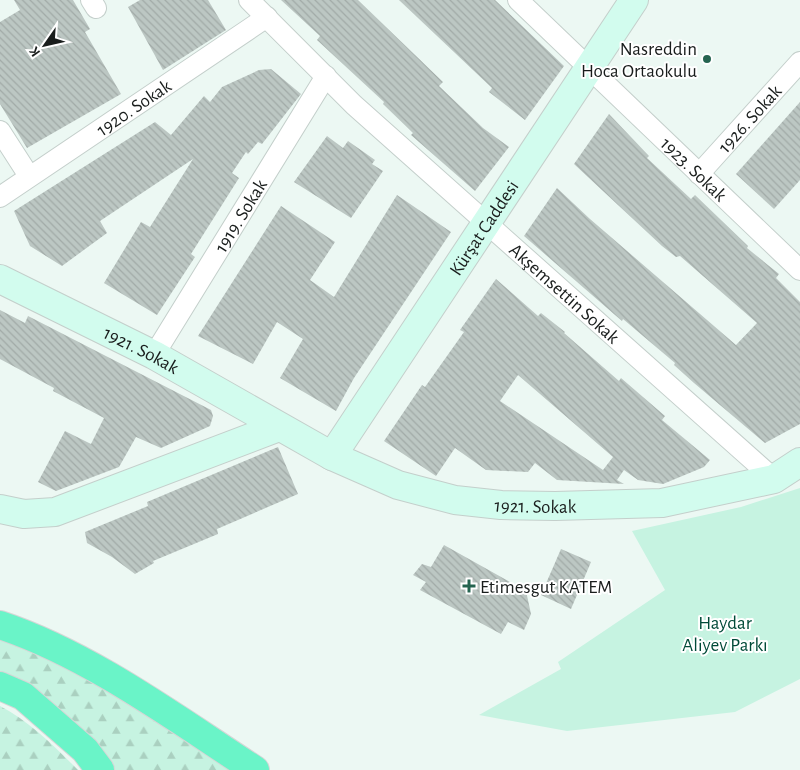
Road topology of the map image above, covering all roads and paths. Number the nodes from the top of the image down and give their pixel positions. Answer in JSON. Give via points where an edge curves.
{"nodes":[{"id":1,"x":250,"y":0,"type":"edge"},
{"id":2,"x":518,"y":0,"type":"edge"},
{"id":3,"x":634,"y":0,"type":"edge"},
{"id":4,"x":267,"y":18,"type":"junction"},
{"id":5,"x":800,"y":62,"type":"edge"},
{"id":6,"x":588,"y":69,"type":"junction"},
{"id":7,"x":326,"y":76,"type":"junction"},
{"id":8,"x":0,"y":131,"type":"edge"},
{"id":9,"x":699,"y":174,"type":"junction"},
{"id":10,"x":29,"y":176,"type":"junction"},
{"id":11,"x":0,"y":196,"type":"edge"},
{"id":12,"x":485,"y":224,"type":"junction"},
{"id":13,"x":800,"y":270,"type":"edge"},
{"id":14,"x":0,"y":279,"type":"edge"},
{"id":15,"x":154,"y":355,"type":"junction"},
{"id":16,"x":279,"y":427,"type":"junction"},
{"id":17,"x":332,"y":456,"type":"junction"},
{"id":18,"x":800,"y":462,"type":"edge"},
{"id":19,"x":774,"y":479,"type":"junction"},
{"id":20,"x":0,"y":509,"type":"edge"},
{"id":21,"x":0,"y":625,"type":"edge"},
{"id":22,"x":0,"y":686,"type":"edge"},
{"id":23,"x":100,"y":770,"type":"edge"},
{"id":24,"x":255,"y":770,"type":"edge"}],
"edges":[{"from":1,"to":4,"type":"street","name":"Akşemsettin Sokak"},
{"from":2,"to":6,"type":"street","name":"1923. Sokak"},
{"from":3,"to":6,"type":"street","name":"Kürşat Caddesi"},
{"from":4,"to":7,"type":"street","name":"Akşemsettin Sokak"},
{"from":4,"to":10,"type":"street","name":"1920. Sokak"},
{"from":5,"to":9,"type":"street","name":"1926. Sokak"},
{"from":6,"to":9,"type":"street","name":"1923. Sokak"},
{"from":6,"to":12,"type":"street","name":"Kürşat Caddesi"},
{"from":7,"to":12,"type":"street","name":"Akşemsettin Sokak"},
{"from":7,"to":15,"type":"street","name":"1919. Sokak"},
{"from":8,"to":10,"type":"street"},
{"from":9,"to":13,"type":"street","name":"1923. Sokak"},
{"from":10,"to":11,"type":"street","name":"1920. Sokak"},
{"from":12,"to":17,"type":"street","name":"Kürşat Caddesi"},
{"from":12,"to":19,"type":"street","name":"Akşemsettin Sokak"},
{"from":14,"to":15,"type":"street","name":"1921. Sokak"},
{"from":15,"to":16,"type":"street","name":"1921. Sokak"},
{"from":16,"to":17,"type":"street","name":"1921. Sokak"},
{"from":16,"to":20,"type":"street","via":[[55,512],[24,514]]},
{"from":17,"to":19,"type":"street","name":"1921. Sokak","via":[[398,485],[455,500],[502,505],[662,503]]},
{"from":18,"to":19,"type":"street","name":"1921. Sokak"},
{"from":21,"to":24,"type":"highway","via":[[82,662]]},
{"from":22,"to":23,"type":"highway","via":[[23,696],[85,750]]}]}
